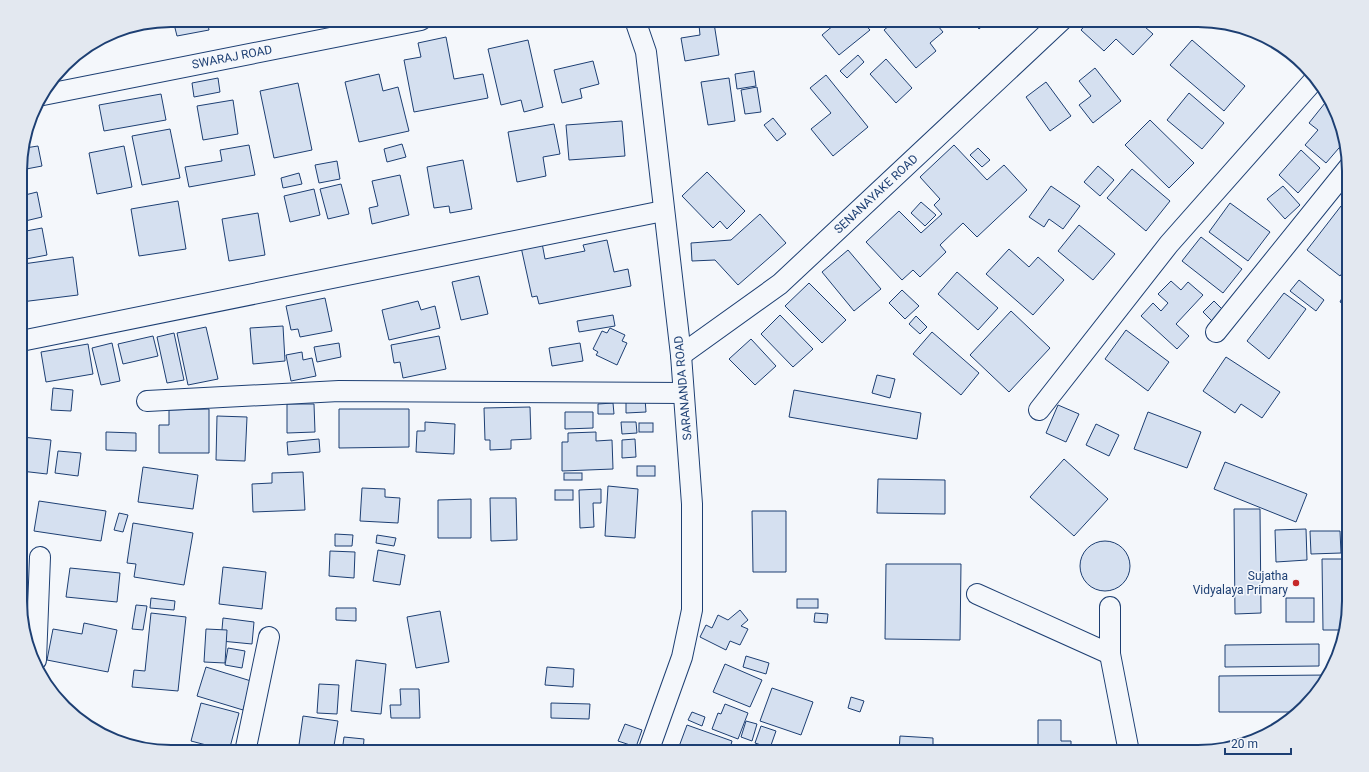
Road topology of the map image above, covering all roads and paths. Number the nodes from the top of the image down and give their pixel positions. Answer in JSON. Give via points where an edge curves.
{"nodes":[{"id":1,"x":387,"y":27,"type":"edge"},
{"id":2,"x":637,"y":27,"type":"edge"},
{"id":3,"x":1055,"y":27,"type":"edge"},
{"id":4,"x":1312,"y":83,"type":"edge"},
{"id":5,"x":49,"y":94,"type":"edge"},
{"id":6,"x":1342,"y":176,"type":"edge"},
{"id":7,"x":663,"y":211,"type":"junction"},
{"id":8,"x":1216,"y":332,"type":"dead end"},
{"id":9,"x":27,"y":340,"type":"edge"},
{"id":10,"x":681,"y":355,"type":"junction"},
{"id":11,"x":683,"y":393,"type":"junction"},
{"id":12,"x":147,"y":401,"type":"dead end"},
{"id":13,"x":1039,"y":410,"type":"dead end"},
{"id":14,"x":40,"y":557,"type":"dead end"},
{"id":15,"x":977,"y":594,"type":"dead end"},
{"id":16,"x":1110,"y":607,"type":"dead end"},
{"id":17,"x":269,"y":637,"type":"dead end"},
{"id":18,"x":36,"y":652,"type":"edge"},
{"id":19,"x":1110,"y":654,"type":"junction"},
{"id":20,"x":246,"y":745,"type":"edge"},
{"id":21,"x":651,"y":745,"type":"edge"},
{"id":22,"x":1128,"y":745,"type":"edge"}],
"edges":[{"from":1,"to":5,"type":"street","name":"SWARAJ ROAD"},
{"from":2,"to":7,"type":"street","name":"SARANANDA ROAD","via":[[646,52]]},
{"from":3,"to":10,"type":"street","name":"SENANAYAKE ROAD","via":[[780,284]]},
{"from":4,"to":13,"type":"street","via":[[1169,244]]},
{"from":6,"to":8,"type":"street"},
{"from":7,"to":9,"type":"street"},
{"from":7,"to":10,"type":"street","name":"SARANANDA ROAD"},
{"from":10,"to":11,"type":"street","name":"SARANANDA ROAD"},
{"from":11,"to":12,"type":"street","via":[[339,391]]},
{"from":11,"to":21,"type":"street","name":"SARANANDA ROAD","via":[[692,504],[692,610],[682,657]]},
{"from":14,"to":18,"type":"street"},
{"from":15,"to":19,"type":"street"},
{"from":16,"to":19,"type":"street"},
{"from":17,"to":20,"type":"street"},
{"from":19,"to":22,"type":"street"}]}
